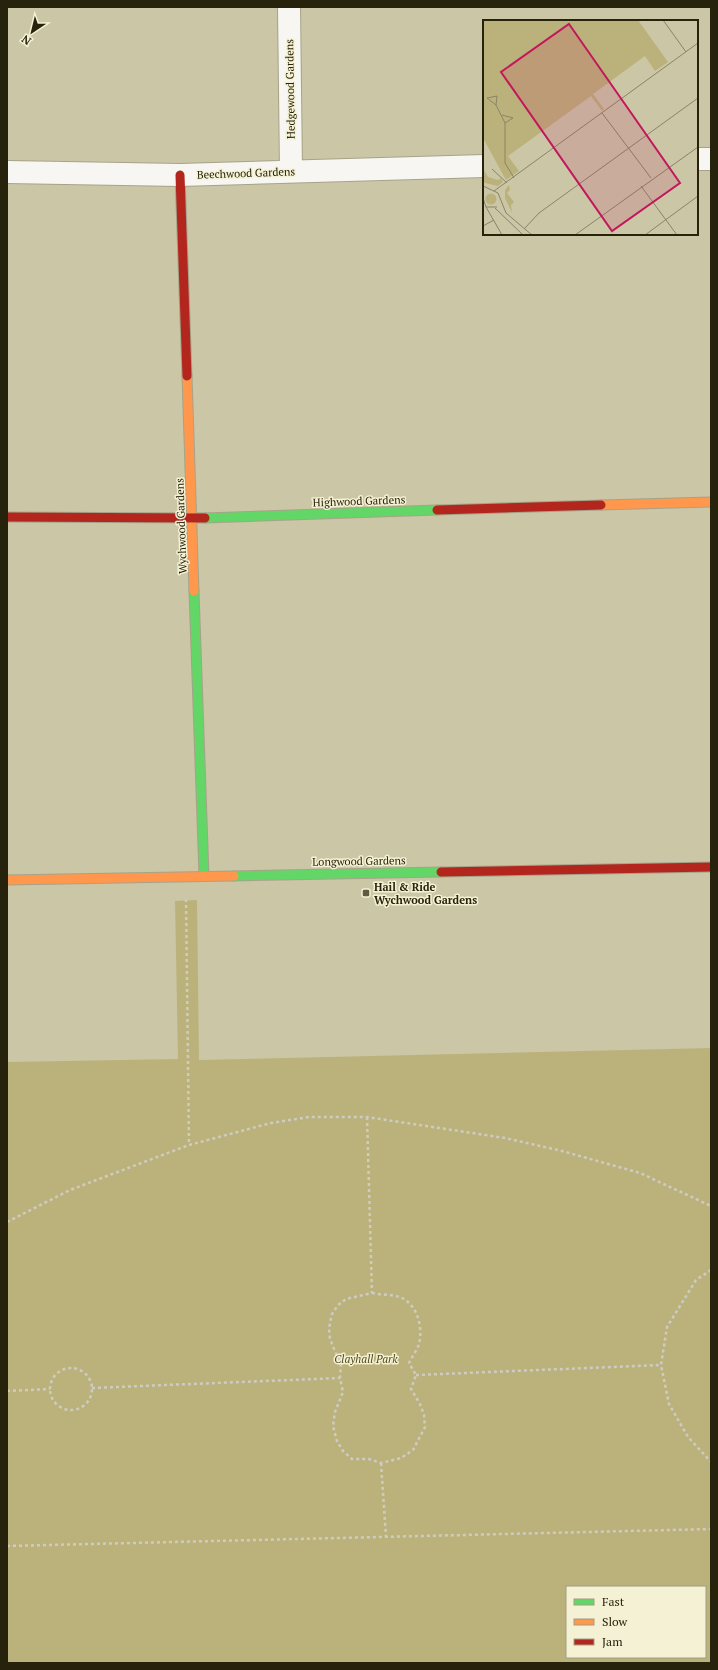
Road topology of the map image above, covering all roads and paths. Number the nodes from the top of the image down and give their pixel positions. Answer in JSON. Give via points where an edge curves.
{"nodes":[{"id":1,"x":289,"y":7,"type":"edge"},
{"id":2,"x":698,"y":159,"type":"edge"},
{"id":3,"x":711,"y":159,"type":"edge"},
{"id":4,"x":483,"y":166,"type":"edge"},
{"id":5,"x":291,"y":171,"type":"junction"},
{"id":6,"x":7,"y":172,"type":"edge"},
{"id":7,"x":180,"y":174,"type":"junction"},
{"id":8,"x":711,"y":502,"type":"edge"},
{"id":9,"x":7,"y":517,"type":"edge"},
{"id":10,"x":193,"y":518,"type":"junction"},
{"id":11,"x":711,"y":867,"type":"edge"},
{"id":12,"x":204,"y":876,"type":"junction"},
{"id":13,"x":186,"y":877,"type":"junction"},
{"id":14,"x":7,"y":880,"type":"edge"},
{"id":15,"x":367,"y":1117,"type":"junction"},
{"id":16,"x":189,"y":1145,"type":"junction"},
{"id":17,"x":711,"y":1206,"type":"edge"},
{"id":18,"x":7,"y":1222,"type":"edge"},
{"id":19,"x":711,"y":1270,"type":"edge"},
{"id":20,"x":372,"y":1293,"type":"junction"},
{"id":21,"x":661,"y":1365,"type":"junction"},
{"id":22,"x":416,"y":1375,"type":"junction"},
{"id":23,"x":340,"y":1378,"type":"junction"},
{"id":24,"x":92,"y":1388,"type":"junction"},
{"id":25,"x":50,"y":1389,"type":"junction"},
{"id":26,"x":7,"y":1391,"type":"edge"},
{"id":27,"x":711,"y":1462,"type":"edge"},
{"id":28,"x":381,"y":1463,"type":"junction"},
{"id":29,"x":711,"y":1529,"type":"edge"},
{"id":30,"x":386,"y":1537,"type":"junction"},
{"id":31,"x":7,"y":1546,"type":"edge"}],
"edges":[{"from":1,"to":5,"type":"street","name":"Hedgewood Gardens"},
{"from":2,"to":3,"type":"street"},
{"from":4,"to":5,"type":"street","name":"Beechwood Gardens"},
{"from":5,"to":7,"type":"street","name":"Beechwood Gardens"},
{"from":6,"to":7,"type":"street","name":"Beechwood Gardens"},
{"from":7,"to":10,"type":"street","name":"Wychwood Gardens"},
{"from":8,"to":10,"type":"street","name":"Highwood Gardens"},
{"from":9,"to":10,"type":"street","name":"Highwood Gardens"},
{"from":10,"to":12,"type":"street","name":"Wychwood Gardens"},
{"from":11,"to":12,"type":"street","name":"Longwood Gardens"},
{"from":12,"to":13,"type":"street","name":"Longwood Gardens"},
{"from":13,"to":14,"type":"street","name":"Longwood Gardens"},
{"from":13,"to":16,"type":"path"},
{"from":15,"to":16,"type":"path","via":[[309,1118],[279,1122]]},
{"from":15,"to":17,"type":"path","via":[[505,1138],[562,1151],[640,1173]]},
{"from":15,"to":20,"type":"path"},
{"from":16,"to":18,"type":"path","via":[[70,1190]]},
{"from":19,"to":21,"type":"path","via":[[696,1280],[667,1327]]},
{"from":20,"to":22,"type":"path","via":[[392,1294],[403,1298],[412,1306],[420,1326],[418,1346],[409,1363]]},
{"from":20,"to":23,"type":"path","via":[[346,1299],[332,1314],[330,1339],[341,1366]]},
{"from":21,"to":22,"type":"path"},
{"from":21,"to":27,"type":"path","via":[[669,1404],[688,1437]]},
{"from":22,"to":28,"type":"path","via":[[411,1389],[420,1404],[425,1427],[413,1450],[402,1458]]},
{"from":23,"to":24,"type":"path"},
{"from":23,"to":28,"type":"path","via":[[343,1392],[335,1412],[333,1426],[337,1440],[343,1451],[352,1459],[370,1459]]},
{"from":24,"to":25,"type":"path","via":[[84,1406],[71,1410],[59,1406]]},
{"from":24,"to":25,"type":"path","via":[[87,1374],[74,1367],[54,1375]]},
{"from":25,"to":26,"type":"path"},
{"from":28,"to":30,"type":"path"},
{"from":29,"to":30,"type":"path"},
{"from":30,"to":31,"type":"path"}]}
